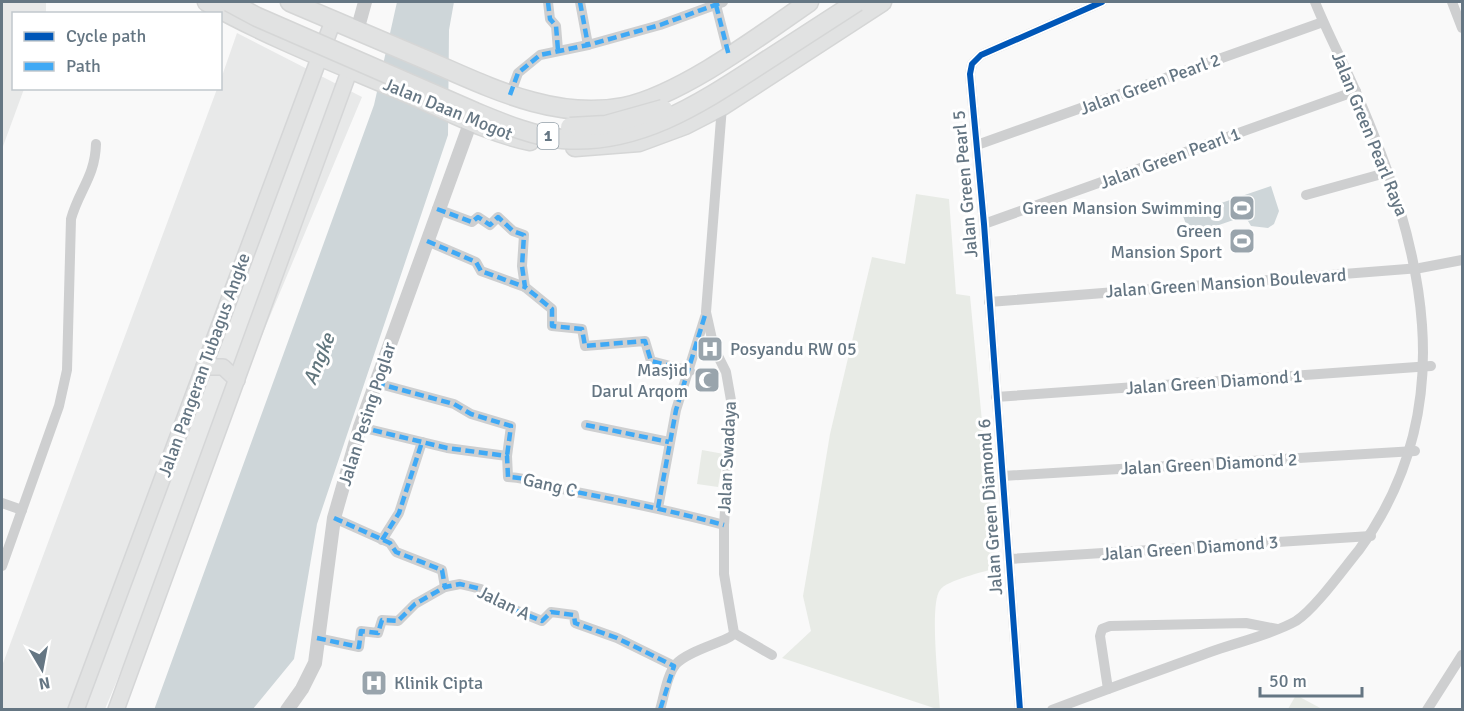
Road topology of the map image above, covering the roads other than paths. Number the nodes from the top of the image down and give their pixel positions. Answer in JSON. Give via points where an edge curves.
{"nodes":[{"id":1,"x":207,"y":2,"type":"edge"},
{"id":2,"x":229,"y":2,"type":"edge"},
{"id":3,"x":248,"y":2,"type":"edge"},
{"id":4,"x":290,"y":2,"type":"edge"},
{"id":5,"x":364,"y":2,"type":"edge"},
{"id":6,"x":548,"y":2,"type":"edge"},
{"id":7,"x":580,"y":2,"type":"edge"},
{"id":8,"x":809,"y":2,"type":"edge"},
{"id":9,"x":840,"y":2,"type":"edge"},
{"id":10,"x":857,"y":2,"type":"edge"},
{"id":11,"x":882,"y":2,"type":"edge"},
{"id":12,"x":1102,"y":2,"type":"edge"},
{"id":13,"x":1315,"y":2,"type":"edge"},
{"id":14,"x":1452,"y":2,"type":"edge"},
{"id":15,"x":720,"y":3,"type":"edge"},
{"id":16,"x":333,"y":21,"type":"junction"},
{"id":17,"x":1323,"y":22,"type":"junction"},
{"id":18,"x":1462,"y":28,"type":"edge"},
{"id":19,"x":357,"y":31,"type":"junction"},
{"id":20,"x":588,"y":45,"type":"junction"},
{"id":21,"x":558,"y":50,"type":"junction"},
{"id":22,"x":318,"y":56,"type":"junction"},
{"id":23,"x":729,"y":56,"type":"junction"},
{"id":24,"x":350,"y":69,"type":"junction"},
{"id":25,"x":1356,"y":91,"type":"junction"},
{"id":26,"x":510,"y":95,"type":"junction"},
{"id":27,"x":722,"y":106,"type":"junction"},
{"id":28,"x":467,"y":119,"type":"junction"},
{"id":29,"x":96,"y":144,"type":"dead end"},
{"id":30,"x":977,"y":146,"type":"junction"},
{"id":31,"x":1389,"y":172,"type":"junction"},
{"id":32,"x":1306,"y":195,"type":"dead end"},
{"id":33,"x":437,"y":209,"type":"junction"},
{"id":34,"x":984,"y":224,"type":"junction"},
{"id":35,"x":427,"y":241,"type":"junction"},
{"id":36,"x":1462,"y":260,"type":"edge"},
{"id":37,"x":1420,"y":268,"type":"junction"},
{"id":38,"x":525,"y":287,"type":"junction"},
{"id":39,"x":989,"y":302,"type":"junction"},
{"id":40,"x":706,"y":312,"type":"junction"},
{"id":41,"x":1431,"y":366,"type":"junction"},
{"id":42,"x":204,"y":367,"type":"junction"},
{"id":43,"x":690,"y":371,"type":"junction"},
{"id":44,"x":237,"y":380,"type":"junction"},
{"id":45,"x":376,"y":383,"type":"junction"},
{"id":46,"x":996,"y":397,"type":"junction"},
{"id":47,"x":586,"y":424,"type":"dead end"},
{"id":48,"x":360,"y":427,"type":"junction"},
{"id":49,"x":422,"y":442,"type":"junction"},
{"id":50,"x":669,"y":442,"type":"junction"},
{"id":51,"x":1415,"y":451,"type":"junction"},
{"id":52,"x":507,"y":456,"type":"junction"},
{"id":53,"x":1003,"y":476,"type":"junction"},
{"id":54,"x":2,"y":503,"type":"edge"},
{"id":55,"x":658,"y":508,"type":"junction"},
{"id":56,"x":22,"y":510,"type":"junction"},
{"id":57,"x":334,"y":518,"type":"junction"},
{"id":58,"x":724,"y":525,"type":"junction"},
{"id":59,"x":1371,"y":536,"type":"junction"},
{"id":60,"x":382,"y":540,"type":"junction"},
{"id":61,"x":1009,"y":559,"type":"junction"},
{"id":62,"x":2,"y":566,"type":"edge"},
{"id":63,"x":445,"y":587,"type":"junction"},
{"id":64,"x":1276,"y":629,"type":"junction"},
{"id":65,"x":734,"y":633,"type":"junction"},
{"id":66,"x":317,"y":638,"type":"junction"},
{"id":67,"x":1462,"y":655,"type":"edge"},
{"id":68,"x":771,"y":656,"type":"dead end"},
{"id":69,"x":674,"y":666,"type":"junction"},
{"id":70,"x":1108,"y":689,"type":"junction"},
{"id":71,"x":76,"y":710,"type":"edge"},
{"id":72,"x":116,"y":710,"type":"edge"},
{"id":73,"x":286,"y":710,"type":"edge"},
{"id":74,"x":660,"y":710,"type":"edge"},
{"id":75,"x":1020,"y":710,"type":"edge"},
{"id":76,"x":1052,"y":710,"type":"edge"},
{"id":77,"x":1427,"y":710,"type":"edge"}],
"edges":[{"from":1,"to":22,"type":"highway","name":"Jalan Daan Mogot","number":"1"},
{"from":2,"to":10,"type":"highway","name":"Jalan Daan Mogot","number":"1","bridge":true,"via":[[499,122],[571,139],[628,134],[665,121],[710,98]]},
{"from":3,"to":9,"type":"highway","name":"Jalan Daan Mogot","number":"1","bridge":true,"via":[[502,112],[568,127],[631,120],[682,100]]},
{"from":4,"to":16,"type":"highway","name":"Jalan Daan Mogot","number":"1"},
{"from":5,"to":19,"type":"street"},
{"from":6,"to":21,"type":"street"},
{"from":7,"to":20,"type":"street"},
{"from":8,"to":23,"type":"highway","name":"Jalan Daan Mogot","number":"1"},
{"from":11,"to":27,"type":"highway","name":"Jalan Daan Mogot","number":"1"},
{"from":12,"to":30,"type":"street","name":"Jalan Green Pearl 5","via":[[981,55],[972,64]]},
{"from":13,"to":17,"type":"street","name":"Jalan Green Pearl Raya"},
{"from":14,"to":18,"type":"street"},
{"from":15,"to":20,"type":"street"},
{"from":15,"to":23,"type":"street"},
{"from":16,"to":19,"type":"highway","name":"Jalan Daan Mogot","number":"1"},
{"from":16,"to":22,"type":"main road","name":"Jalan Pangeran Tubagus Angke"},
{"from":17,"to":25,"type":"street","name":"Jalan Green Pearl Raya"},
{"from":17,"to":30,"type":"street","name":"Jalan Green Pearl 2"},
{"from":19,"to":26,"type":"highway","name":"Jalan Daan Mogot","number":"1"},
{"from":20,"to":21,"type":"street"},
{"from":21,"to":26,"type":"street","via":[[534,58],[518,73]]},
{"from":22,"to":24,"type":"highway","name":"Jalan Daan Mogot","number":"1"},
{"from":22,"to":42,"type":"main road","name":"Jalan Pangeran Tubagus Angke"},
{"from":23,"to":26,"type":"highway","name":"Jalan Daan Mogot","number":"1","via":[[657,96],[625,106],[586,111]]},
{"from":24,"to":28,"type":"highway","name":"Jalan Daan Mogot","number":"1"},
{"from":24,"to":44,"type":"main road","name":"Jalan Pangeran Tubagus Angke"},
{"from":25,"to":31,"type":"street","name":"Jalan Green Pearl Raya"},
{"from":25,"to":34,"type":"street","name":"Jalan Green Pearl 1"},
{"from":27,"to":28,"type":"highway","name":"Jalan Daan Mogot","number":"1","via":[[639,142],[605,147],[555,146],[515,137]]},
{"from":27,"to":40,"type":"street","name":"Jalan Swadaya"},
{"from":28,"to":33,"type":"street","name":"Jalan Pesing Poglar"},
{"from":29,"to":56,"type":"street","via":[[92,174],[76,200],[71,219],[67,370],[59,406]]},
{"from":30,"to":34,"type":"street","name":"Jalan Green Pearl 5"},
{"from":31,"to":32,"type":"street"},
{"from":31,"to":37,"type":"street","name":"Jalan Green Pearl Raya"},
{"from":33,"to":35,"type":"street","name":"Jalan Pesing Poglar"},
{"from":33,"to":38,"type":"street","via":[[472,222],[477,217],[490,225],[498,217],[524,235]]},
{"from":34,"to":39,"type":"street","name":"Jalan Green Pearl 5"},
{"from":35,"to":38,"type":"street","via":[[476,262],[480,272]]},
{"from":35,"to":45,"type":"street","name":"Jalan Pesing Poglar"},
{"from":36,"to":37,"type":"street","name":"Jalan Green Mansion Boulevard"},
{"from":37,"to":39,"type":"street","name":"Jalan Green Mansion Boulevard"},
{"from":37,"to":41,"type":"street","name":"Jalan Green Pearl Raya"},
{"from":38,"to":43,"type":"street","via":[[552,309],[552,326],[583,330],[584,346],[645,341],[651,361]]},
{"from":39,"to":46,"type":"street","name":"Jalan Green Diamond 6"},
{"from":40,"to":43,"type":"street"},
{"from":40,"to":58,"type":"street","name":"Jalan Swadaya","via":[[714,348],[726,372],[732,406]]},
{"from":41,"to":46,"type":"street","name":"Jalan Green Diamond 1"},
{"from":41,"to":51,"type":"street","name":"Jalan Green Pearl Raya","via":[[1428,407]]},
{"from":42,"to":44,"type":"main road","via":[[223,367]]},
{"from":42,"to":71,"type":"main road","name":"Jalan Pangeran Tubagus Angke"},
{"from":43,"to":50,"type":"street"},
{"from":44,"to":72,"type":"main road","name":"Jalan Pangeran Tubagus Angke"},
{"from":45,"to":48,"type":"street","name":"Jalan Pesing Poglar"},
{"from":45,"to":52,"type":"street","via":[[454,404],[471,414],[511,426]]},
{"from":46,"to":53,"type":"street","name":"Jalan Green Diamond 6"},
{"from":47,"to":50,"type":"street"},
{"from":48,"to":49,"type":"street","name":"Gang C"},
{"from":48,"to":57,"type":"street","name":"Jalan Pesing Poglar"},
{"from":49,"to":52,"type":"street","name":"Gang C"},
{"from":49,"to":60,"type":"street","via":[[399,513]]},
{"from":50,"to":55,"type":"street"},
{"from":51,"to":53,"type":"street","name":"Jalan Green Diamond 2"},
{"from":51,"to":59,"type":"street","name":"Jalan Green Pearl Raya","via":[[1398,496]]},
{"from":52,"to":55,"type":"street","name":"Gang C","via":[[508,477],[533,478],[567,490]]},
{"from":53,"to":61,"type":"street","name":"Jalan Green Diamond 6"},
{"from":54,"to":56,"type":"street"},
{"from":55,"to":58,"type":"street","name":"Gang C"},
{"from":56,"to":62,"type":"street"},
{"from":57,"to":60,"type":"street"},
{"from":57,"to":66,"type":"street","name":"Jalan Pesing Poglar"},
{"from":58,"to":65,"type":"street","name":"Jalan Swadaya","via":[[725,585]]},
{"from":59,"to":61,"type":"street","name":"Jalan Green Diamond 3"},
{"from":59,"to":64,"type":"street","name":"Jalan Green Pearl Raya","via":[[1305,614]]},
{"from":60,"to":63,"type":"street","via":[[392,544],[396,552],[442,570]]},
{"from":61,"to":75,"type":"street","name":"Jalan Green Diamond 6"},
{"from":63,"to":66,"type":"street","via":[[415,604],[399,621],[382,620],[378,633],[361,631],[359,647]]},
{"from":63,"to":69,"type":"street","name":"Jalan A","via":[[460,584],[481,589],[495,602],[542,621],[551,612],[574,615],[575,623]]},
{"from":64,"to":70,"type":"street","name":"Jalan Green Pearl Raya"},
{"from":64,"to":70,"type":"street","via":[[1246,624],[1110,626],[1102,629],[1100,636]]},
{"from":65,"to":68,"type":"street"},
{"from":65,"to":69,"type":"street","via":[[730,639],[689,653]]},
{"from":66,"to":73,"type":"street","name":"Jalan Pesing Poglar","via":[[315,663],[302,690]]},
{"from":67,"to":77,"type":"street"},
{"from":69,"to":74,"type":"street"},
{"from":70,"to":76,"type":"street","name":"Jalan Green Pearl Raya"}]}
